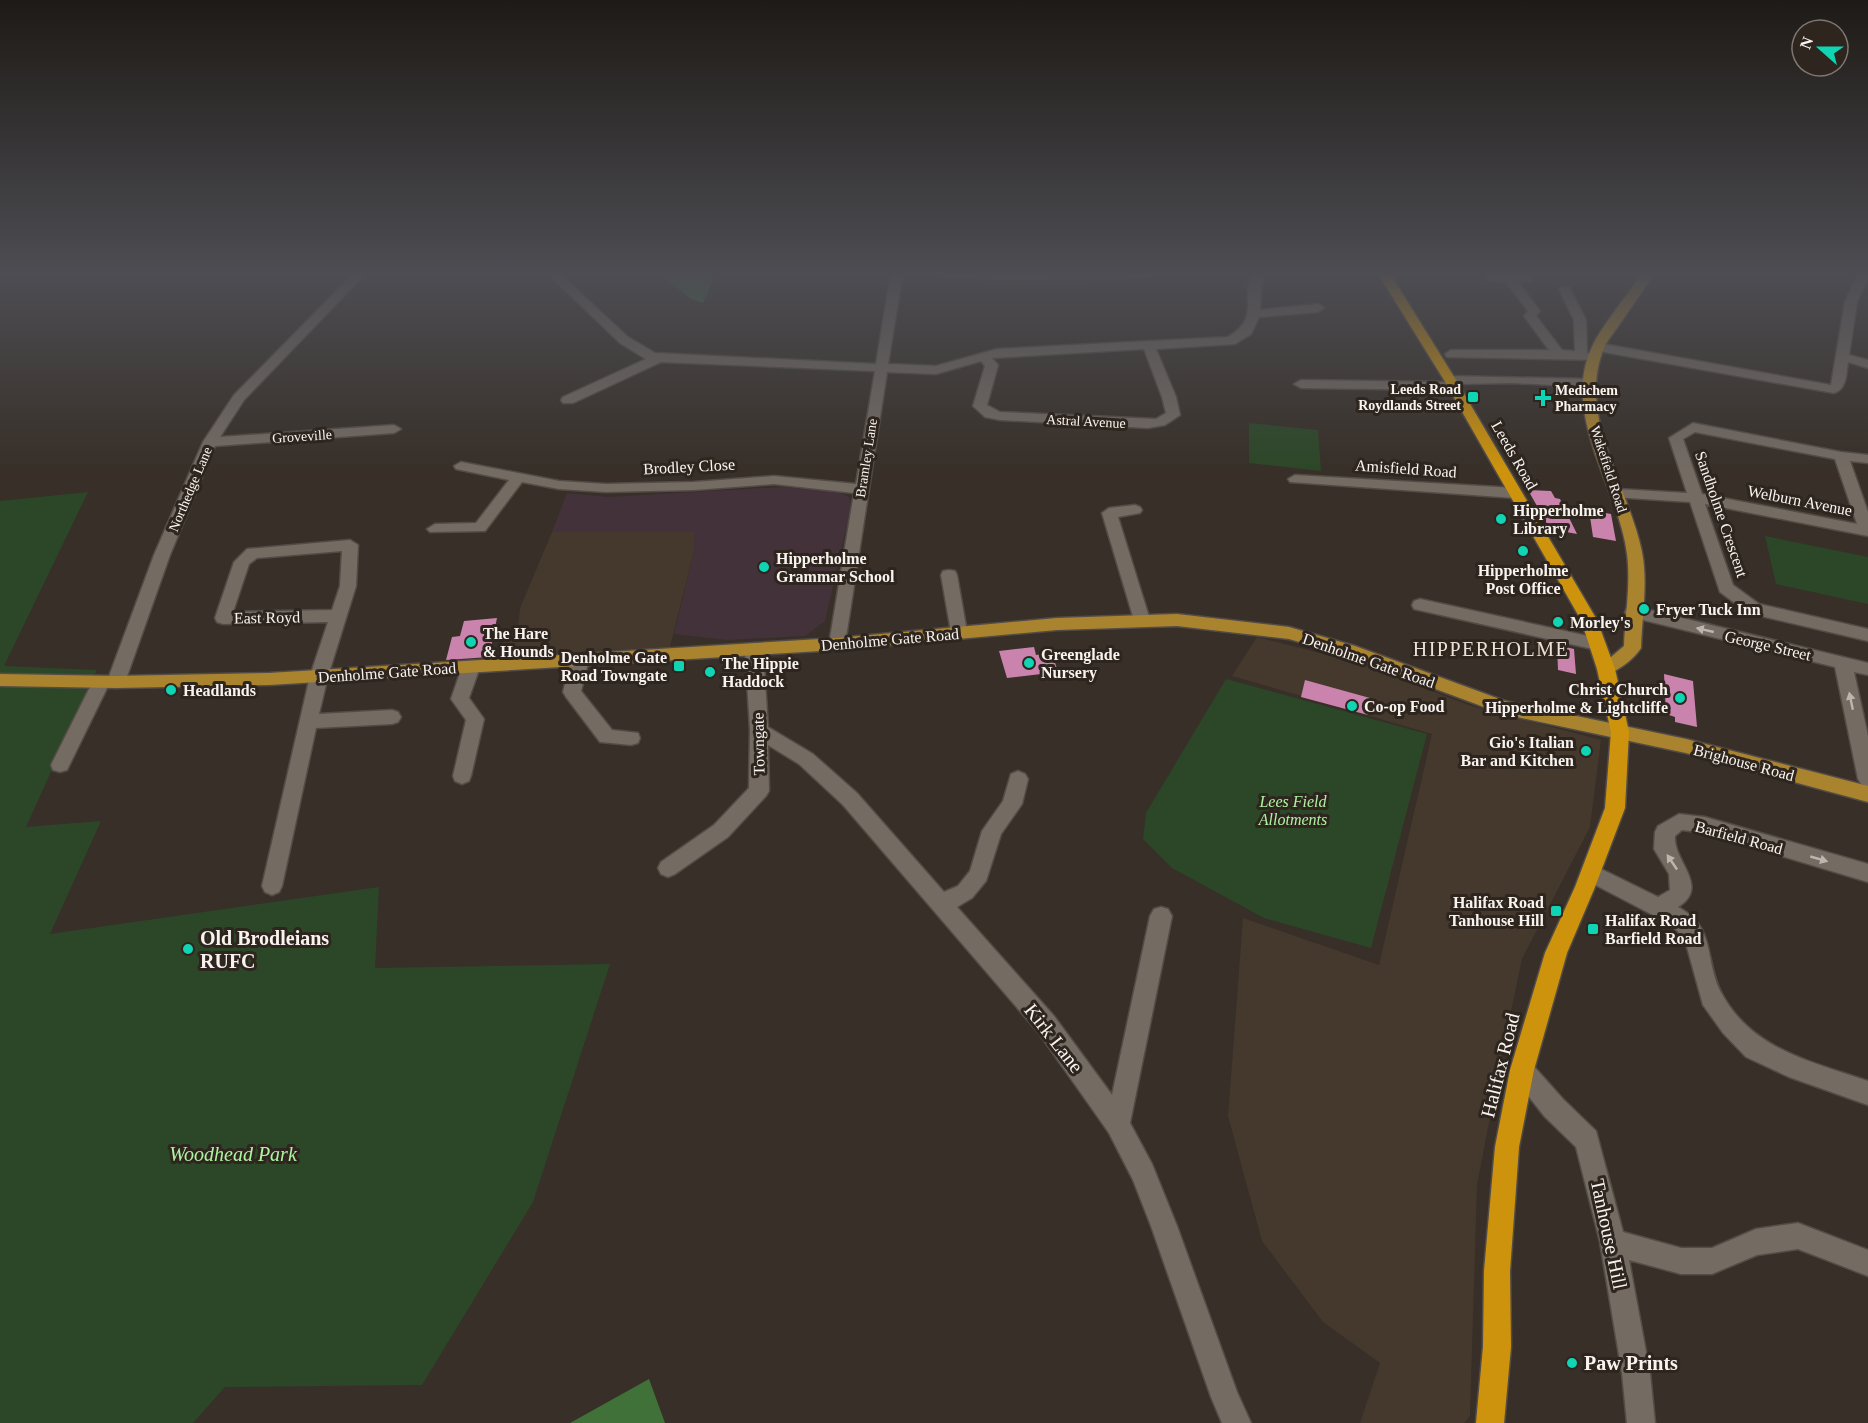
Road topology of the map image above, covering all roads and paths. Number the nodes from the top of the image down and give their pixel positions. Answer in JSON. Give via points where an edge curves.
{"nodes":[{"id":1,"x":297,"y":338,"type":"edge"},
{"id":2,"x":622,"y":338,"type":"edge"},
{"id":3,"x":885,"y":338,"type":"edge"},
{"id":4,"x":1235,"y":338,"type":"edge"},
{"id":5,"x":1424,"y":338,"type":"edge"},
{"id":6,"x":1547,"y":338,"type":"edge"},
{"id":7,"x":1586,"y":338,"type":"edge"},
{"id":8,"x":1601,"y":338,"type":"edge"},
{"id":9,"x":1846,"y":338,"type":"edge"},
{"id":10,"x":1149,"y":346,"type":"junction"},
{"id":11,"x":1591,"y":353,"type":"junction"},
{"id":12,"x":1451,"y":354,"type":"dead end"},
{"id":13,"x":1558,"y":354,"type":"junction"},
{"id":14,"x":660,"y":357,"type":"junction"},
{"id":15,"x":984,"y":357,"type":"junction"},
{"id":16,"x":1843,"y":357,"type":"junction"},
{"id":17,"x":1868,"y":363,"type":"edge"},
{"id":18,"x":880,"y":367,"type":"junction"},
{"id":19,"x":1451,"y":383,"type":"junction"},
{"id":20,"x":1590,"y":383,"type":"junction"},
{"id":21,"x":1300,"y":384,"type":"dead end"},
{"id":22,"x":568,"y":400,"type":"dead end"},
{"id":23,"x":393,"y":429,"type":"dead end"},
{"id":24,"x":210,"y":442,"type":"junction"},
{"id":25,"x":1841,"y":456,"type":"junction"},
{"id":26,"x":1868,"y":459,"type":"edge"},
{"id":27,"x":461,"y":466,"type":"dead end"},
{"id":28,"x":519,"y":477,"type":"junction"},
{"id":29,"x":1295,"y":479,"type":"dead end"},
{"id":30,"x":861,"y":489,"type":"junction"},
{"id":31,"x":1515,"y":493,"type":"junction"},
{"id":32,"x":1618,"y":494,"type":"junction"},
{"id":33,"x":1697,"y":498,"type":"junction"},
{"id":34,"x":1135,"y":510,"type":"dead end"},
{"id":35,"x":435,"y":529,"type":"dead end"},
{"id":36,"x":1868,"y":531,"type":"edge"},
{"id":37,"x":949,"y":575,"type":"dead end"},
{"id":38,"x":1420,"y":605,"type":"dead end"},
{"id":39,"x":1633,"y":612,"type":"junction"},
{"id":40,"x":338,"y":616,"type":"junction"},
{"id":41,"x":1142,"y":620,"type":"junction"},
{"id":42,"x":959,"y":632,"type":"junction"},
{"id":43,"x":1868,"y":635,"type":"edge"},
{"id":44,"x":837,"y":644,"type":"junction"},
{"id":45,"x":1598,"y":644,"type":"junction"},
{"id":46,"x":754,"y":649,"type":"junction"},
{"id":47,"x":580,"y":659,"type":"junction"},
{"id":48,"x":1843,"y":663,"type":"junction"},
{"id":49,"x":471,"y":667,"type":"junction"},
{"id":50,"x":1606,"y":669,"type":"junction"},
{"id":51,"x":1868,"y":669,"type":"edge"},
{"id":52,"x":319,"y":676,"type":"junction"},
{"id":53,"x":0,"y":680,"type":"edge"},
{"id":54,"x":109,"y":682,"type":"junction"},
{"id":55,"x":392,"y":717,"type":"dead end"},
{"id":56,"x":309,"y":722,"type":"junction"},
{"id":57,"x":759,"y":730,"type":"junction"},
{"id":58,"x":1620,"y":732,"type":"junction"},
{"id":59,"x":631,"y":738,"type":"dead end"},
{"id":60,"x":60,"y":765,"type":"dead end"},
{"id":61,"x":462,"y":776,"type":"dead end"},
{"id":62,"x":1018,"y":779,"type":"dead end"},
{"id":63,"x":1868,"y":779,"type":"edge"},
{"id":64,"x":1868,"y":794,"type":"edge"},
{"id":65,"x":669,"y":868,"type":"dead end"},
{"id":66,"x":1591,"y":873,"type":"junction"},
{"id":67,"x":1868,"y":873,"type":"edge"},
{"id":68,"x":272,"y":886,"type":"dead end"},
{"id":69,"x":942,"y":903,"type":"junction"},
{"id":70,"x":1660,"y":907,"type":"junction"},
{"id":71,"x":1161,"y":916,"type":"dead end"},
{"id":72,"x":1522,"y":1070,"type":"junction"},
{"id":73,"x":1868,"y":1093,"type":"edge"},
{"id":74,"x":1118,"y":1124,"type":"junction"},
{"id":75,"x":1613,"y":1242,"type":"junction"},
{"id":76,"x":1868,"y":1263,"type":"edge"},
{"id":77,"x":1237,"y":1423,"type":"edge"},
{"id":78,"x":1490,"y":1423,"type":"edge"},
{"id":79,"x":1641,"y":1423,"type":"edge"}],
"edges":[{"from":1,"to":24,"type":"street","name":"Northedge Lane","via":[[239,398]]},
{"from":2,"to":14,"type":"street","via":[[652,357]]},
{"from":3,"to":18,"type":"street","name":"Bramley Lane"},
{"from":4,"to":10,"type":"street"},
{"from":5,"to":19,"type":"highway","name":"Leeds Road"},
{"from":6,"to":13,"type":"street"},
{"from":7,"to":11,"type":"street"},
{"from":8,"to":11,"type":"main road","name":"Wakefield Road"},
{"from":9,"to":16,"type":"street"},
{"from":10,"to":15,"type":"street","via":[[997,353]]},
{"from":10,"to":15,"type":"street","name":"Astral Avenue","via":[[1173,415],[1148,424],[990,414],[980,406],[992,365]]},
{"from":11,"to":13,"type":"street"},
{"from":11,"to":16,"type":"street","via":[[1834,389]]},
{"from":11,"to":20,"type":"main road","name":"Wakefield Road"},
{"from":12,"to":13,"type":"street"},
{"from":14,"to":18,"type":"street"},
{"from":14,"to":22,"type":"street"},
{"from":15,"to":18,"type":"street","via":[[936,370]]},
{"from":16,"to":17,"type":"street"},
{"from":18,"to":30,"type":"street","name":"Bramley Lane"},
{"from":19,"to":20,"type":"street"},
{"from":19,"to":21,"type":"street"},
{"from":19,"to":31,"type":"highway","name":"Leeds Road"},
{"from":20,"to":32,"type":"main road","name":"Wakefield Road","via":[[1594,430]]},
{"from":23,"to":24,"type":"street","name":"Groveville"},
{"from":24,"to":54,"type":"street","name":"Northedge Lane"},
{"from":25,"to":26,"type":"street","name":"Sandholme Crescent"},
{"from":25,"to":33,"type":"street","name":"Sandholme Crescent","via":[[1693,427],[1676,438]]},
{"from":25,"to":36,"type":"street"},
{"from":27,"to":28,"type":"street","name":"Brodley Close"},
{"from":28,"to":30,"type":"street","name":"Brodley Close","via":[[606,488],[774,480]]},
{"from":28,"to":35,"type":"street","via":[[480,528]]},
{"from":29,"to":31,"type":"street","name":"Amisfield Road"},
{"from":30,"to":44,"type":"street","name":"Bramley Lane"},
{"from":31,"to":45,"type":"highway","name":"Leeds Road","via":[[1589,621]]},
{"from":32,"to":33,"type":"street","name":"Welburn Avenue"},
{"from":32,"to":39,"type":"main road","name":"Wakefield Road","via":[[1635,555]]},
{"from":33,"to":36,"type":"street","name":"Welburn Avenue"},
{"from":33,"to":43,"type":"street","name":"Sandholme Crescent","via":[[1726,588],[1754,609]]},
{"from":34,"to":41,"type":"street","via":[[1109,513]]},
{"from":37,"to":42,"type":"street"},
{"from":38,"to":45,"type":"street"},
{"from":48,"to":39,"type":"street","name":"George Street","one_way":true},
{"from":39,"to":50,"type":"main road","name":"Wakefield Road","via":[[1632,648]]},
{"from":40,"to":40,"type":"street","name":"East Royd","via":[[348,586],[350,544],[253,553],[242,561],[223,618]]},
{"from":40,"to":52,"type":"street"},
{"from":41,"to":42,"type":"main road","name":"Denholme Gate Road"},
{"from":41,"to":58,"type":"main road","name":"Denholme Gate Road","via":[[1177,620],[1289,633],[1349,650],[1503,707]]},
{"from":42,"to":44,"type":"main road","name":"Denholme Gate Road"},
{"from":44,"to":46,"type":"main road","name":"Denholme Gate Road"},
{"from":45,"to":50,"type":"highway","name":"Leeds Road"},
{"from":46,"to":47,"type":"main road","name":"Denholme Gate Road"},
{"from":46,"to":57,"type":"street","name":"Towngate"},
{"from":47,"to":49,"type":"main road","name":"Denholme Gate Road"},
{"from":47,"to":59,"type":"street","via":[[572,692],[607,737]]},
{"from":48,"to":51,"type":"street","name":"George Street"},
{"from":63,"to":48,"type":"street","one_way":true},
{"from":49,"to":52,"type":"main road","name":"Denholme Gate Road"},
{"from":49,"to":61,"type":"street","via":[[460,699],[475,719]]},
{"from":50,"to":58,"type":"highway","name":"Leeds Road"},
{"from":52,"to":54,"type":"main road","name":"Denholme Gate Road"},
{"from":52,"to":56,"type":"street"},
{"from":53,"to":54,"type":"main road","name":"Denholme Gate Road"},
{"from":54,"to":60,"type":"street","name":"Northedge Lane"},
{"from":55,"to":56,"type":"street"},
{"from":56,"to":68,"type":"street"},
{"from":57,"to":65,"type":"street","name":"Towngate","via":[[759,792],[721,831]]},
{"from":57,"to":69,"type":"street","name":"Kirk Lane","via":[[806,759],[850,799]]},
{"from":58,"to":64,"type":"main road","name":"Brighouse Road"},
{"from":58,"to":66,"type":"highway","name":"Halifax Road","via":[[1615,808]]},
{"from":62,"to":69,"type":"street","via":[[1012,804],[992,831],[980,875],[965,892]]},
{"from":66,"to":70,"type":"street"},
{"from":66,"to":72,"type":"highway","name":"Halifax Road","via":[[1556,953]]},
{"from":70,"to":67,"type":"street","name":"Barfield Road","one_way":true,"via":[[1681,894],[1679,872],[1664,849],[1665,832],[1679,822],[1706,825]]},
{"from":69,"to":74,"type":"street","name":"Kirk Lane","via":[[1046,1024]]},
{"from":70,"to":73,"type":"street","via":[[1679,918],[1695,935],[1712,998],[1754,1049],[1789,1066]]},
{"from":71,"to":74,"type":"street"},
{"from":72,"to":75,"type":"street","name":"Tanhouse Hill","via":[[1587,1140]]},
{"from":72,"to":78,"type":"highway","name":"Halifax Road","via":[[1507,1147]]},
{"from":74,"to":77,"type":"street","name":"Kirk Lane","via":[[1143,1173]]},
{"from":75,"to":76,"type":"street","via":[[1681,1261],[1712,1261],[1756,1242],[1798,1236]]},
{"from":75,"to":79,"type":"street","name":"Tanhouse Hill"}]}
